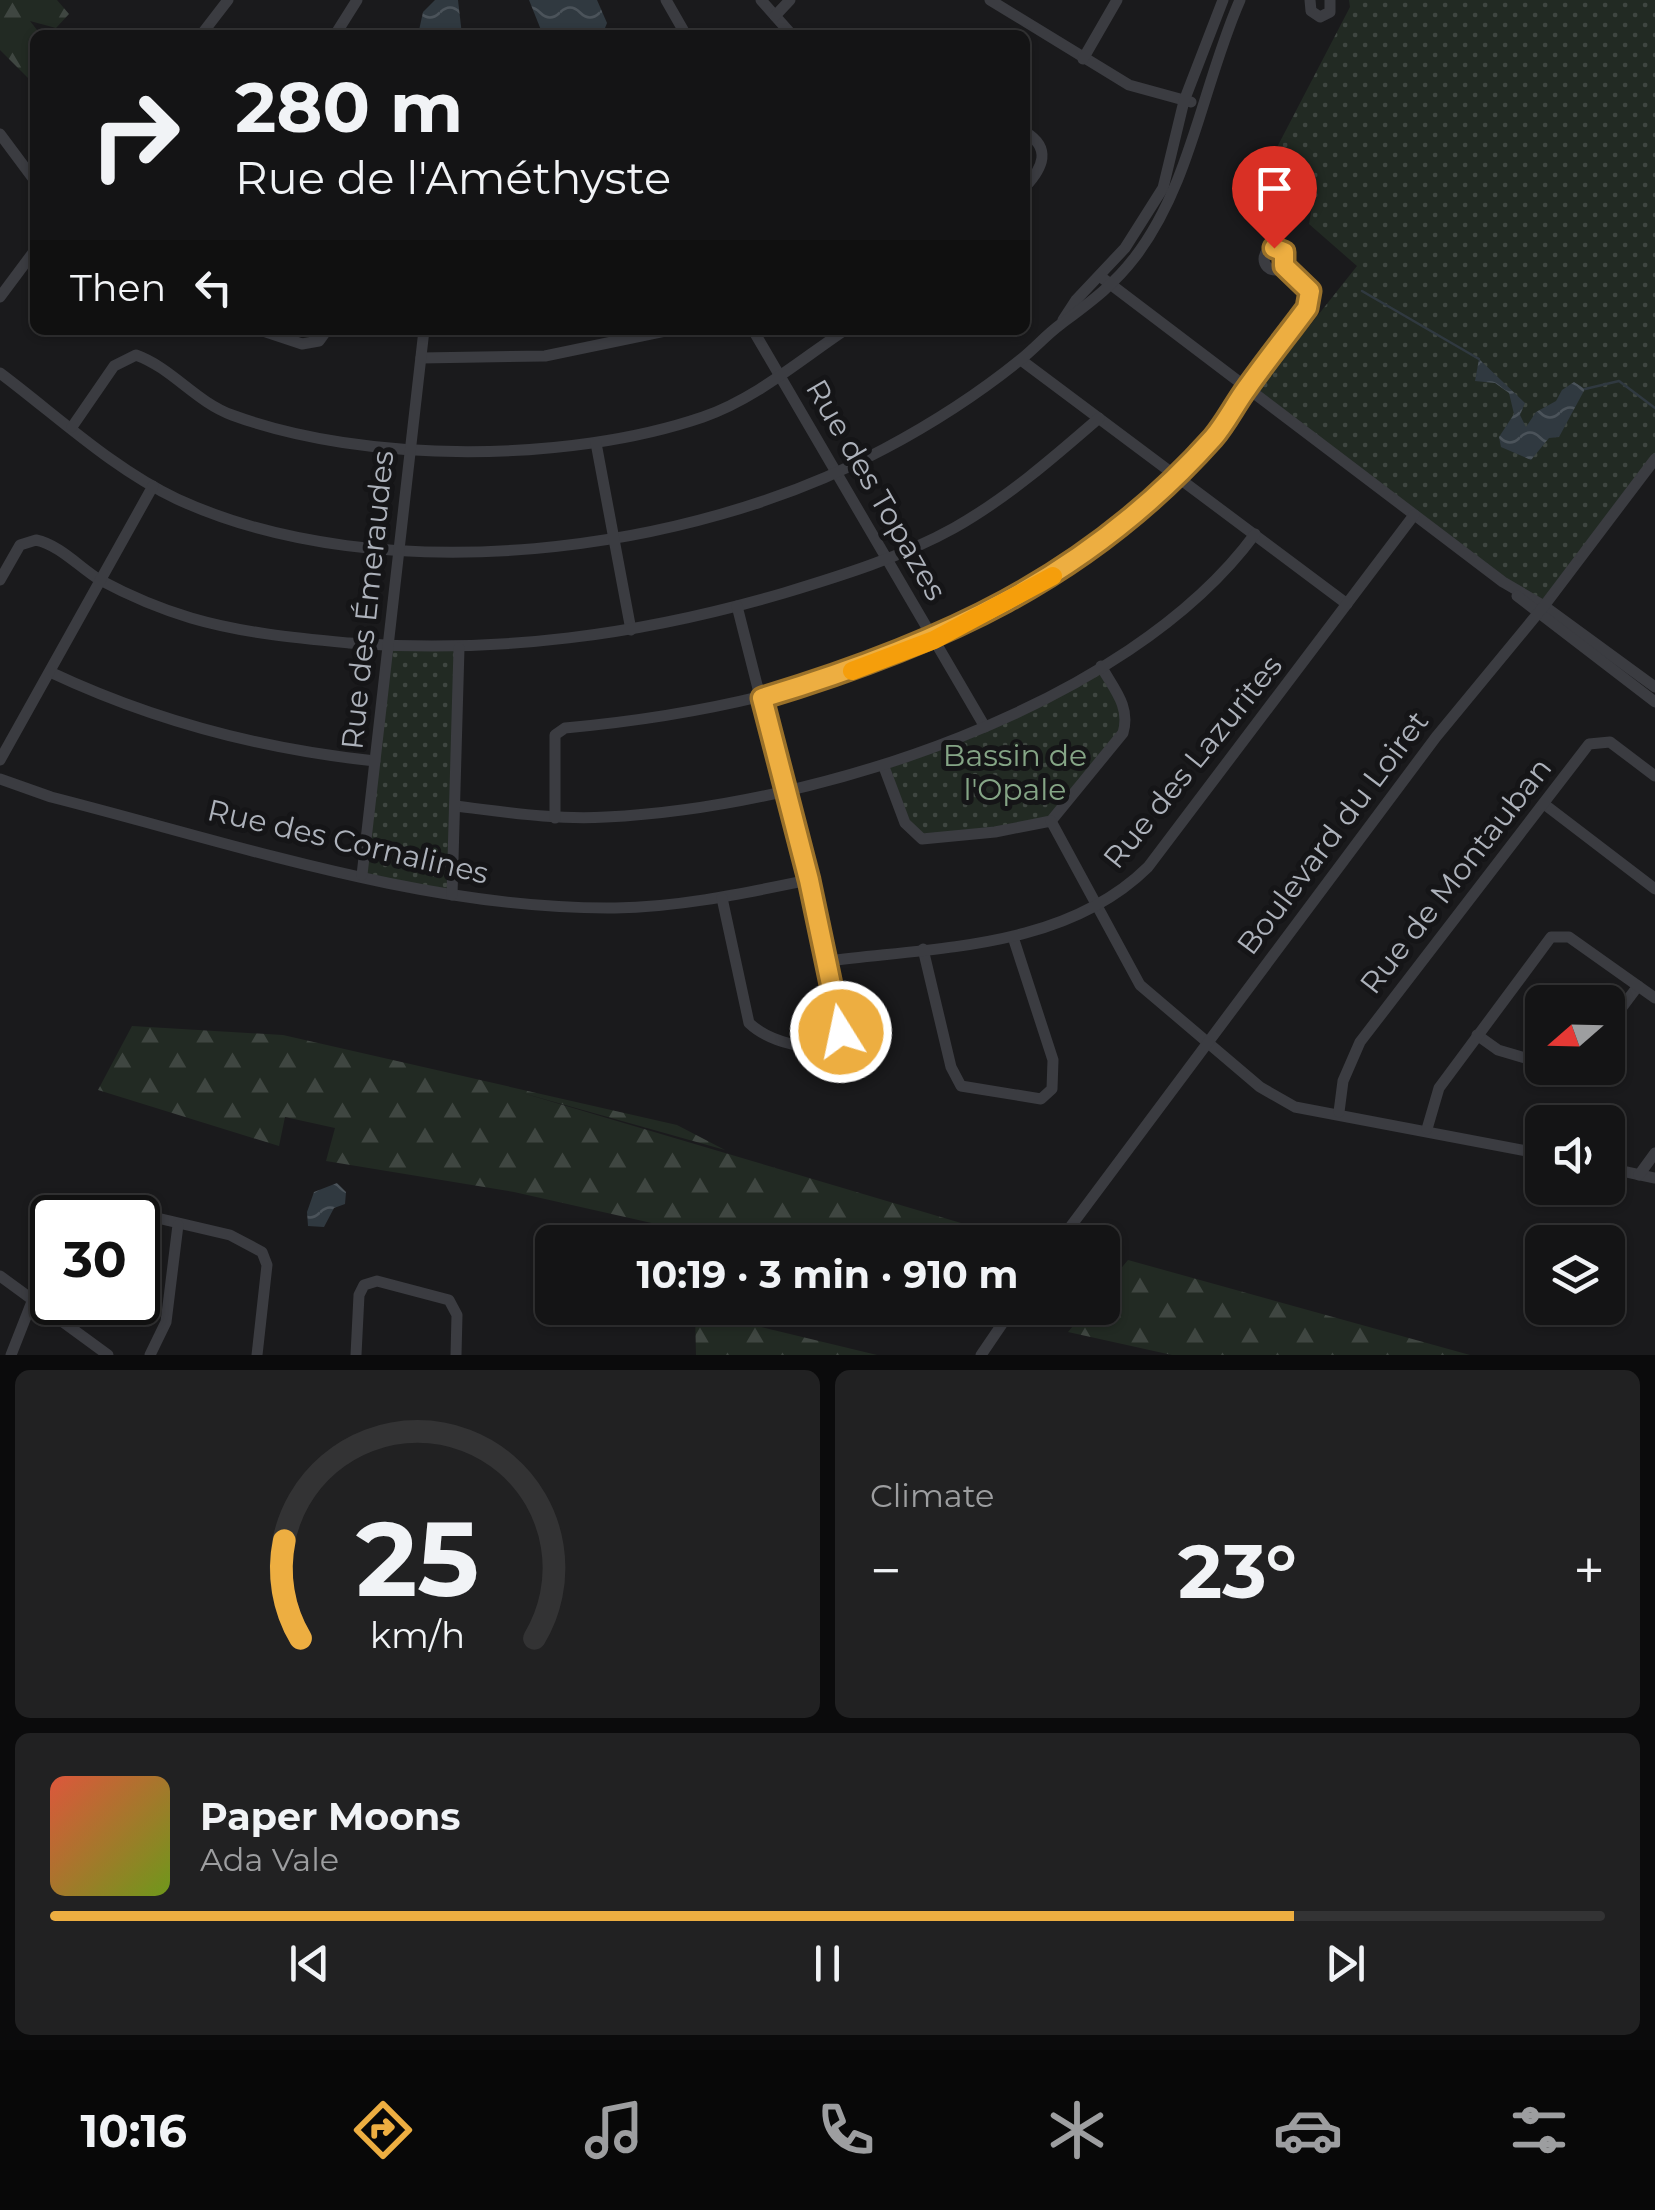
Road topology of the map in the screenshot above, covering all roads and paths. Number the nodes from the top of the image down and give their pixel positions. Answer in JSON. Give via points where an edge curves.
{"nodes":[{"id":1,"x":228,"y":0,"type":"edge"},
{"id":2,"x":357,"y":0,"type":"edge"},
{"id":3,"x":666,"y":0,"type":"edge"},
{"id":4,"x":761,"y":0,"type":"edge"},
{"id":5,"x":790,"y":0,"type":"edge"},
{"id":6,"x":990,"y":0,"type":"edge"},
{"id":7,"x":1118,"y":0,"type":"edge"},
{"id":8,"x":1222,"y":0,"type":"edge"},
{"id":9,"x":1240,"y":0,"type":"edge"},
{"id":10,"x":1310,"y":0,"type":"edge"},
{"id":11,"x":1330,"y":0,"type":"edge"},
{"id":12,"x":776,"y":16,"type":"junction"},
{"id":13,"x":205,"y":30,"type":"edge"},
{"id":14,"x":338,"y":30,"type":"edge"},
{"id":15,"x":683,"y":30,"type":"edge"},
{"id":16,"x":788,"y":30,"type":"edge"},
{"id":17,"x":1083,"y":60,"type":"junction"},
{"id":18,"x":1184,"y":100,"type":"junction"},
{"id":19,"x":1200,"y":104,"type":"junction"},
{"id":20,"x":0,"y":134,"type":"edge"},
{"id":21,"x":1030,"y":136,"type":"edge"},
{"id":22,"x":4,"y":149,"type":"edge"},
{"id":23,"x":30,"y":176,"type":"edge"},
{"id":24,"x":1030,"y":182,"type":"edge"},
{"id":25,"x":30,"y":257,"type":"edge"},
{"id":26,"x":1284,"y":266,"type":"dead end"},
{"id":27,"x":1106,"y":281,"type":"junction"},
{"id":28,"x":0,"y":296,"type":"edge"},
{"id":29,"x":279,"y":335,"type":"edge"},
{"id":30,"x":322,"y":335,"type":"edge"},
{"id":31,"x":423,"y":335,"type":"edge"},
{"id":32,"x":653,"y":335,"type":"edge"},
{"id":33,"x":757,"y":335,"type":"edge"},
{"id":34,"x":837,"y":335,"type":"edge"},
{"id":35,"x":421,"y":358,"type":"junction"},
{"id":36,"x":1021,"y":360,"type":"junction"},
{"id":37,"x":0,"y":373,"type":"edge"},
{"id":38,"x":780,"y":376,"type":"junction"},
{"id":39,"x":1246,"y":388,"type":"junction"},
{"id":40,"x":1099,"y":418,"type":"junction"},
{"id":41,"x":72,"y":426,"type":"junction"},
{"id":42,"x":596,"y":443,"type":"junction"},
{"id":43,"x":410,"y":447,"type":"junction"},
{"id":44,"x":1655,"y":459,"type":"edge"},
{"id":45,"x":837,"y":472,"type":"junction"},
{"id":46,"x":1178,"y":476,"type":"junction"},
{"id":47,"x":153,"y":486,"type":"junction"},
{"id":48,"x":1414,"y":514,"type":"junction"},
{"id":49,"x":1255,"y":534,"type":"junction"},
{"id":50,"x":614,"y":541,"type":"junction"},
{"id":51,"x":399,"y":549,"type":"junction"},
{"id":52,"x":888,"y":557,"type":"junction"},
{"id":53,"x":0,"y":580,"type":"edge"},
{"id":54,"x":100,"y":580,"type":"junction"},
{"id":55,"x":1348,"y":604,"type":"junction"},
{"id":56,"x":737,"y":606,"type":"junction"},
{"id":57,"x":1540,"y":611,"type":"junction"},
{"id":58,"x":632,"y":630,"type":"junction"},
{"id":59,"x":934,"y":640,"type":"junction"},
{"id":60,"x":388,"y":646,"type":"junction"},
{"id":61,"x":459,"y":648,"type":"junction"},
{"id":62,"x":1101,"y":666,"type":"junction"},
{"id":63,"x":50,"y":672,"type":"junction"},
{"id":64,"x":1655,"y":687,"type":"edge"},
{"id":65,"x":762,"y":698,"type":"junction"},
{"id":66,"x":1655,"y":702,"type":"edge"},
{"id":67,"x":985,"y":727,"type":"junction"},
{"id":68,"x":0,"y":760,"type":"edge"},
{"id":69,"x":375,"y":760,"type":"junction"},
{"id":70,"x":884,"y":767,"type":"junction"},
{"id":71,"x":1655,"y":776,"type":"edge"},
{"id":72,"x":0,"y":779,"type":"edge"},
{"id":73,"x":786,"y":792,"type":"junction"},
{"id":74,"x":1544,"y":804,"type":"junction"},
{"id":75,"x":455,"y":806,"type":"junction"},
{"id":76,"x":555,"y":818,"type":"junction"},
{"id":77,"x":1051,"y":821,"type":"junction"},
{"id":78,"x":362,"y":875,"type":"junction"},
{"id":79,"x":809,"y":880,"type":"junction"},
{"id":80,"x":1655,"y":889,"type":"edge"},
{"id":81,"x":452,"y":895,"type":"junction"},
{"id":82,"x":722,"y":898,"type":"junction"},
{"id":83,"x":1094,"y":905,"type":"junction"},
{"id":84,"x":1012,"y":937,"type":"junction"},
{"id":85,"x":923,"y":949,"type":"junction"},
{"id":86,"x":828,"y":961,"type":"junction"},
{"id":87,"x":1638,"y":986,"type":"junction"},
{"id":88,"x":1655,"y":998,"type":"edge"},
{"id":89,"x":1625,"y":1003,"type":"edge"},
{"id":90,"x":1477,"y":1035,"type":"junction"},
{"id":91,"x":1208,"y":1040,"type":"junction"},
{"id":92,"x":1525,"y":1059,"type":"edge"},
{"id":93,"x":1340,"y":1112,"type":"junction"},
{"id":94,"x":1426,"y":1129,"type":"junction"},
{"id":95,"x":1525,"y":1150,"type":"edge"},
{"id":96,"x":1655,"y":1153,"type":"edge"},
{"id":97,"x":1625,"y":1172,"type":"edge"},
{"id":98,"x":1639,"y":1175,"type":"junction"},
{"id":99,"x":1655,"y":1178,"type":"edge"},
{"id":100,"x":160,"y":1220,"type":"edge"},
{"id":101,"x":178,"y":1225,"type":"junction"},
{"id":102,"x":1071,"y":1225,"type":"edge"},
{"id":103,"x":0,"y":1276,"type":"edge"},
{"id":104,"x":30,"y":1298,"type":"edge"},
{"id":105,"x":30,"y":1308,"type":"edge"},
{"id":106,"x":75,"y":1325,"type":"edge"},
{"id":107,"x":1001,"y":1325,"type":"edge"},
{"id":108,"x":11,"y":1355,"type":"edge"},
{"id":109,"x":108,"y":1355,"type":"edge"},
{"id":110,"x":150,"y":1355,"type":"edge"},
{"id":111,"x":257,"y":1355,"type":"edge"},
{"id":112,"x":356,"y":1355,"type":"edge"},
{"id":113,"x":456,"y":1355,"type":"edge"},
{"id":114,"x":981,"y":1355,"type":"edge"}],
"edges":[{"from":1,"to":13,"type":"street"},
{"from":2,"to":14,"type":"street"},
{"from":3,"to":15,"type":"street"},
{"from":4,"to":12,"type":"street"},
{"from":5,"to":12,"type":"street"},
{"from":6,"to":17,"type":"street"},
{"from":7,"to":17,"type":"street"},
{"from":8,"to":18,"type":"street"},
{"from":9,"to":19,"type":"street"},
{"from":10,"to":11,"type":"street","via":[[1320,17],[1330,12]]},
{"from":12,"to":16,"type":"street"},
{"from":17,"to":18,"type":"street","via":[[1129,85]]},
{"from":18,"to":19,"type":"street"},
{"from":18,"to":27,"type":"street","via":[[1162,188]]},
{"from":19,"to":27,"type":"street","via":[[1174,192],[1156,226]]},
{"from":20,"to":22,"type":"street"},
{"from":21,"to":24,"type":"street","via":[[1044,158]]},
{"from":22,"to":23,"type":"street"},
{"from":25,"to":28,"type":"street"},
{"from":26,"to":39,"type":"street","via":[[1306,284],[1311,298]]},
{"from":27,"to":36,"type":"street"},
{"from":27,"to":39,"type":"street"},
{"from":29,"to":30,"type":"street","via":[[312,344]]},
{"from":31,"to":35,"type":"street","name":"Rue des Émeraudes"},
{"from":32,"to":35,"type":"street","via":[[546,356]]},
{"from":33,"to":38,"type":"street","name":"Rue des Topazes"},
{"from":34,"to":38,"type":"street"},
{"from":35,"to":43,"type":"street","name":"Rue des Émeraudes"},
{"from":36,"to":40,"type":"street"},
{"from":36,"to":45,"type":"street","via":[[917,430]]},
{"from":37,"to":41,"type":"street"},
{"from":38,"to":42,"type":"street","via":[[704,417]]},
{"from":38,"to":45,"type":"street","name":"Rue des Topazes"},
{"from":39,"to":46,"type":"street"},
{"from":39,"to":48,"type":"street"},
{"from":40,"to":46,"type":"street"},
{"from":40,"to":52,"type":"street","via":[[1006,494],[952,529]]},
{"from":41,"to":43,"type":"street","via":[[114,366],[136,356],[191,394],[246,420],[336,440]]},
{"from":41,"to":47,"type":"street"},
{"from":42,"to":43,"type":"street","via":[[487,452]]},
{"from":42,"to":50,"type":"street"},
{"from":43,"to":51,"type":"street","name":"Rue des Émeraudes"},
{"from":44,"to":57,"type":"street","name":"Boulevard du Loiret"},
{"from":45,"to":50,"type":"street","via":[[735,511]]},
{"from":45,"to":52,"type":"street","name":"Rue des Topazes"},
{"from":46,"to":49,"type":"street"},
{"from":46,"to":59,"type":"street","via":[[1034,589]]},
{"from":47,"to":51,"type":"street","via":[[219,515]]},
{"from":47,"to":54,"type":"street"},
{"from":48,"to":55,"type":"street","name":"Rue des Lazurites"},
{"from":48,"to":57,"type":"street"},
{"from":49,"to":55,"type":"street"},
{"from":49,"to":62,"type":"street","via":[[1166,621]]},
{"from":50,"to":51,"type":"street"},
{"from":50,"to":58,"type":"street"},
{"from":51,"to":60,"type":"street","name":"Rue des Émeraudes"},
{"from":52,"to":56,"type":"street"},
{"from":52,"to":59,"type":"street","name":"Rue des Topazes"},
{"from":53,"to":54,"type":"street","via":[[20,545],[36,540]]},
{"from":54,"to":60,"type":"street","via":[[191,618]]},
{"from":54,"to":63,"type":"street"},
{"from":55,"to":83,"type":"street","name":"Rue des Lazurites","via":[[1148,867],[1126,889]]},
{"from":56,"to":58,"type":"street"},
{"from":56,"to":65,"type":"street"},
{"from":57,"to":64,"type":"street"},
{"from":57,"to":66,"type":"street"},
{"from":57,"to":91,"type":"street","name":"Boulevard du Loiret","via":[[1436,737]]},
{"from":58,"to":61,"type":"street"},
{"from":59,"to":65,"type":"street"},
{"from":59,"to":67,"type":"street","name":"Rue des Topazes"},
{"from":60,"to":61,"type":"street"},
{"from":60,"to":69,"type":"street","name":"Rue des Émeraudes"},
{"from":61,"to":75,"type":"street"},
{"from":62,"to":67,"type":"street"},
{"from":62,"to":77,"type":"street","via":[[1119,694],[1127,720],[1123,733]]},
{"from":63,"to":68,"type":"street"},
{"from":63,"to":69,"type":"street","via":[[164,721],[236,740]]},
{"from":65,"to":73,"type":"street"},
{"from":65,"to":76,"type":"street","via":[[560,731],[552,769]]},
{"from":67,"to":70,"type":"street"},
{"from":69,"to":78,"type":"street","name":"Rue des Émeraudes"},
{"from":70,"to":73,"type":"street"},
{"from":70,"to":77,"type":"street","via":[[905,823],[922,839]]},
{"from":71,"to":74,"type":"street","name":"Rue de Montauban","via":[[1610,742],[1596,740]]},
{"from":72,"to":78,"type":"street","name":"Rue des Cornalines"},
{"from":73,"to":76,"type":"street","via":[[667,813]]},
{"from":73,"to":79,"type":"street"},
{"from":74,"to":80,"type":"street"},
{"from":74,"to":93,"type":"street","name":"Rue de Montauban","via":[[1360,1042],[1343,1081]]},
{"from":75,"to":76,"type":"street"},
{"from":75,"to":81,"type":"street"},
{"from":77,"to":83,"type":"street"},
{"from":78,"to":81,"type":"street","name":"Rue des Cornalines"},
{"from":79,"to":82,"type":"street","name":"Rue des Cornalines"},
{"from":79,"to":86,"type":"street"},
{"from":81,"to":82,"type":"street","name":"Rue des Cornalines","via":[[614,908]]},
{"from":82,"to":86,"type":"street","via":[[746,1014],[756,1030],[818,1048],[836,1040],[842,1019]]},
{"from":83,"to":84,"type":"street","name":"Rue des Lazurites","via":[[1044,930]]},
{"from":83,"to":91,"type":"street","via":[[1140,985]]},
{"from":84,"to":85,"type":"street","name":"Rue des Lazurites"},
{"from":84,"to":85,"type":"street","via":[[1053,1060],[1052,1089],[1041,1099],[961,1086]]},
{"from":85,"to":86,"type":"street","name":"Rue des Lazurites"},
{"from":87,"to":88,"type":"street"},
{"from":87,"to":89,"type":"street"},
{"from":87,"to":90,"type":"street","via":[[1558,935],[1545,943]]},
{"from":90,"to":92,"type":"street"},
{"from":90,"to":94,"type":"street","via":[[1439,1088]]},
{"from":91,"to":93,"type":"street","via":[[1277,1098]]},
{"from":91,"to":102,"type":"street","name":"Boulevard du Loiret"},
{"from":93,"to":94,"type":"street"},
{"from":94,"to":95,"type":"street"},
{"from":96,"to":98,"type":"street"},
{"from":97,"to":98,"type":"street"},
{"from":98,"to":99,"type":"street"},
{"from":100,"to":101,"type":"street"},
{"from":101,"to":110,"type":"street","via":[[166,1322]]},
{"from":101,"to":111,"type":"street","via":[[230,1235],[262,1252]]},
{"from":103,"to":104,"type":"street"},
{"from":105,"to":108,"type":"street"},
{"from":106,"to":109,"type":"street"},
{"from":107,"to":114,"type":"street"},
{"from":112,"to":113,"type":"street","via":[[359,1296],[377,1281],[449,1300],[456,1315]]}]}
